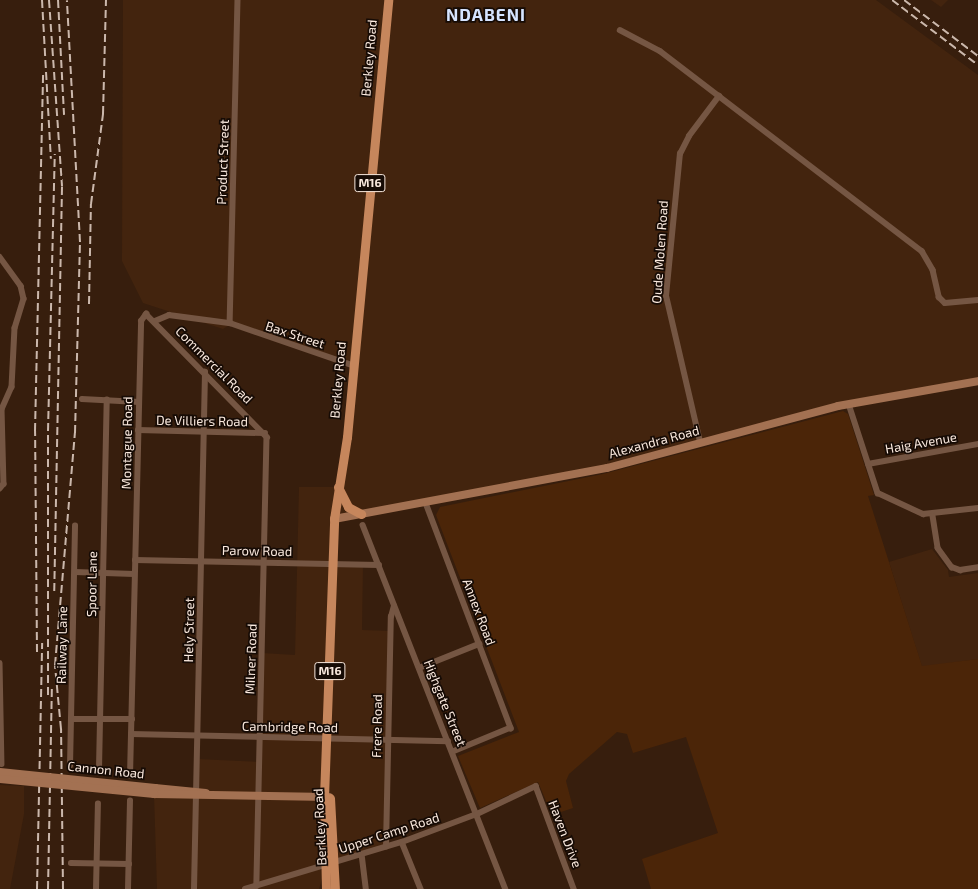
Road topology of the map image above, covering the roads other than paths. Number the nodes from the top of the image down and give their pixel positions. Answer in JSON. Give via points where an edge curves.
{"nodes":[{"id":1,"x":238,"y":0,"type":"edge"},
{"id":2,"x":388,"y":0,"type":"edge"},
{"id":3,"x":620,"y":30,"type":"dead end"},
{"id":4,"x":719,"y":96,"type":"junction"},
{"id":5,"x":0,"y":257,"type":"edge"},
{"id":6,"x":978,"y":300,"type":"edge"},
{"id":7,"x":146,"y":314,"type":"joint"},
{"id":8,"x":155,"y":321,"type":"junction"},
{"id":9,"x":231,"y":323,"type":"junction"},
{"id":10,"x":352,"y":365,"type":"junction"},
{"id":11,"x":205,"y":372,"type":"junction"},
{"id":12,"x":978,"y":381,"type":"edge"},
{"id":13,"x":82,"y":399,"type":"dead end"},
{"id":14,"x":107,"y":400,"type":"junction"},
{"id":15,"x":139,"y":402,"type":"junction"},
{"id":16,"x":850,"y":404,"type":"junction"},
{"id":17,"x":138,"y":430,"type":"junction"},
{"id":18,"x":204,"y":432,"type":"junction"},
{"id":19,"x":265,"y":433,"type":"junction"},
{"id":20,"x":700,"y":442,"type":"junction"},
{"id":21,"x":978,"y":444,"type":"edge"},
{"id":22,"x":868,"y":464,"type":"junction"},
{"id":23,"x":338,"y":488,"type":"junction"},
{"id":24,"x":0,"y":489,"type":"edge"},
{"id":25,"x":426,"y":503,"type":"junction"},
{"id":26,"x":978,"y":508,"type":"edge"},
{"id":27,"x":361,"y":514,"type":"junction"},
{"id":28,"x":934,"y":516,"type":"junction"},
{"id":29,"x":334,"y":519,"type":"junction"},
{"id":30,"x":363,"y":525,"type":"dead end"},
{"id":31,"x":75,"y":526,"type":"dead end"},
{"id":32,"x":135,"y":560,"type":"junction"},
{"id":33,"x":201,"y":561,"type":"junction"},
{"id":34,"x":265,"y":562,"type":"junction"},
{"id":35,"x":332,"y":564,"type":"junction"},
{"id":36,"x":378,"y":565,"type":"junction"},
{"id":37,"x":978,"y":567,"type":"edge"},
{"id":38,"x":75,"y":572,"type":"junction"},
{"id":39,"x":103,"y":573,"type":"junction"},
{"id":40,"x":134,"y":574,"type":"junction"},
{"id":41,"x":394,"y":606,"type":"junction"},
{"id":42,"x":479,"y":644,"type":"junction"},
{"id":43,"x":0,"y":663,"type":"edge"},
{"id":44,"x":419,"y":668,"type":"junction"},
{"id":45,"x":0,"y":670,"type":"edge"},
{"id":46,"x":1,"y":716,"type":"edge"},
{"id":47,"x":101,"y":718,"type":"junction"},
{"id":48,"x":72,"y":719,"type":"junction"},
{"id":49,"x":132,"y":719,"type":"junction"},
{"id":50,"x":132,"y":734,"type":"junction"},
{"id":51,"x":198,"y":736,"type":"junction"},
{"id":52,"x":260,"y":737,"type":"junction"},
{"id":53,"x":328,"y":739,"type":"junction"},
{"id":54,"x":388,"y":740,"type":"junction"},
{"id":55,"x":448,"y":742,"type":"junction"},
{"id":56,"x":453,"y":752,"type":"junction"},
{"id":57,"x":70,"y":766,"type":"dead end"},
{"id":58,"x":1,"y":768,"type":"edge"},
{"id":59,"x":99,"y":769,"type":"dead end"},
{"id":60,"x":130,"y":776,"type":"dead end"},
{"id":61,"x":0,"y":779,"type":"edge"},
{"id":62,"x":536,"y":786,"type":"joint"},
{"id":63,"x":155,"y":791,"type":"junction"},
{"id":64,"x":196,"y":793,"type":"junction"},
{"id":65,"x":260,"y":795,"type":"junction"},
{"id":66,"x":327,"y":797,"type":"junction"},
{"id":67,"x":130,"y":802,"type":"dead end"},
{"id":68,"x":98,"y":804,"type":"dead end"},
{"id":69,"x":477,"y":814,"type":"junction"},
{"id":70,"x":402,"y":842,"type":"junction"},
{"id":71,"x":386,"y":847,"type":"junction"},
{"id":72,"x":362,"y":854,"type":"junction"},
{"id":73,"x":336,"y":862,"type":"junction"},
{"id":74,"x":71,"y":863,"type":"dead end"},
{"id":75,"x":97,"y":863,"type":"junction"},
{"id":76,"x":129,"y":864,"type":"junction"},
{"id":77,"x":326,"y":865,"type":"junction"},
{"id":78,"x":257,"y":886,"type":"junction"},
{"id":79,"x":96,"y":889,"type":"edge"},
{"id":80,"x":128,"y":889,"type":"edge"},
{"id":81,"x":194,"y":889,"type":"edge"},
{"id":82,"x":245,"y":889,"type":"edge"},
{"id":83,"x":326,"y":889,"type":"edge"},
{"id":84,"x":335,"y":889,"type":"edge"},
{"id":85,"x":366,"y":889,"type":"edge"},
{"id":86,"x":421,"y":889,"type":"edge"},
{"id":87,"x":506,"y":889,"type":"edge"},
{"id":88,"x":574,"y":889,"type":"edge"}],
"edges":[{"from":1,"to":9,"type":"street","name":"Product Street"},
{"from":2,"to":10,"type":"main road","name":"Berkley Road","number":"M16"},
{"from":3,"to":4,"type":"street","via":[[660,51]]},
{"from":4,"to":6,"type":"street","via":[[922,252],[931,265],[939,297],[945,302]]},
{"from":4,"to":20,"type":"street","name":"Oude Molen Road","via":[[689,136],[680,154],[666,296]]},
{"from":5,"to":24,"type":"street","via":[[21,286],[24,299],[15,328],[12,386],[2,409],[4,484]]},
{"from":7,"to":8,"type":"street","name":"Commercial Road"},
{"from":7,"to":15,"type":"street","name":"Montague Road","via":[[141,321]]},
{"from":8,"to":9,"type":"street","name":"Bax Street","via":[[168,315]]},
{"from":8,"to":11,"type":"street","name":"Commercial Road"},
{"from":9,"to":10,"type":"street","name":"Bax Street"},
{"from":10,"to":23,"type":"main road","name":"Berkley Road","number":"M16"},
{"from":11,"to":18,"type":"street","name":"Hely Street"},
{"from":11,"to":19,"type":"street","name":"Commercial Road"},
{"from":12,"to":16,"type":"street","name":"Alexandra Road"},
{"from":13,"to":14,"type":"street"},
{"from":14,"to":15,"type":"street"},
{"from":14,"to":39,"type":"street","name":"Spoor Lane"},
{"from":15,"to":17,"type":"street","name":"Montague Road"},
{"from":16,"to":20,"type":"street","name":"Alexandra Road"},
{"from":16,"to":22,"type":"street"},
{"from":17,"to":18,"type":"street","name":"De Villiers Road"},
{"from":17,"to":32,"type":"street","name":"Montague Road"},
{"from":18,"to":19,"type":"street","name":"De Villiers Road"},
{"from":18,"to":33,"type":"street","name":"Hely Street"},
{"from":19,"to":34,"type":"street","name":"Milner Road"},
{"from":20,"to":25,"type":"street","name":"Alexandra Road","via":[[607,468]]},
{"from":21,"to":22,"type":"street","name":"Haig Avenue"},
{"from":22,"to":28,"type":"street","via":[[878,493],[916,512]]},
{"from":23,"to":27,"type":"main road","via":[[348,507]]},
{"from":23,"to":29,"type":"main road","name":"Berkley Road","number":"M16"},
{"from":25,"to":27,"type":"street","name":"Alexandra Road"},
{"from":25,"to":42,"type":"street","name":"Annex Road"},
{"from":26,"to":28,"type":"street"},
{"from":27,"to":29,"type":"street","name":"Alexandra Road"},
{"from":28,"to":37,"type":"street","via":[[938,548],[952,567],[960,570]]},
{"from":29,"to":35,"type":"main road","name":"Berkley Road","number":"M16"},
{"from":30,"to":36,"type":"street","name":"Highgate Street"},
{"from":31,"to":38,"type":"street","name":"Railway Lane"},
{"from":32,"to":33,"type":"street","name":"Parow Road"},
{"from":32,"to":40,"type":"street","name":"Montague Road"},
{"from":33,"to":34,"type":"street","name":"Parow Road"},
{"from":33,"to":51,"type":"street","name":"Hely Street"},
{"from":34,"to":35,"type":"street","name":"Parow Road"},
{"from":34,"to":52,"type":"street","name":"Milner Road"},
{"from":35,"to":36,"type":"street","name":"Parow Road"},
{"from":35,"to":53,"type":"main road","name":"Berkley Road","number":"M16"},
{"from":36,"to":41,"type":"street","name":"Highgate Street"},
{"from":38,"to":39,"type":"street"},
{"from":38,"to":48,"type":"street","name":"Railway Lane"},
{"from":39,"to":40,"type":"street"},
{"from":39,"to":47,"type":"street","name":"Spoor Lane"},
{"from":40,"to":49,"type":"street","name":"Montague Road"},
{"from":41,"to":44,"type":"street","name":"Highgate Street"},
{"from":41,"to":54,"type":"street","name":"Frere Road","via":[[391,617]]},
{"from":42,"to":44,"type":"street"},
{"from":42,"to":56,"type":"street","name":"Annex Road","via":[[511,728]]},
{"from":43,"to":45,"type":"street"},
{"from":44,"to":55,"type":"street","name":"Highgate Street"},
{"from":45,"to":46,"type":"street"},
{"from":46,"to":58,"type":"street"},
{"from":47,"to":48,"type":"street"},
{"from":47,"to":49,"type":"street"},
{"from":47,"to":59,"type":"street","name":"Spoor Lane"},
{"from":48,"to":57,"type":"street","name":"Railway Lane"},
{"from":49,"to":50,"type":"street","name":"Montague Road"},
{"from":50,"to":51,"type":"street","name":"Cambridge Road"},
{"from":50,"to":60,"type":"street","name":"Montague Road"},
{"from":51,"to":52,"type":"street","name":"Cambridge Road"},
{"from":51,"to":64,"type":"street","name":"Hely Street"},
{"from":52,"to":53,"type":"street","name":"Cambridge Road"},
{"from":52,"to":65,"type":"street","name":"Milner Road"},
{"from":53,"to":54,"type":"street","name":"Cambridge Road"},
{"from":53,"to":66,"type":"main road","name":"Berkley Road","number":"M16"},
{"from":54,"to":55,"type":"street","name":"Cambridge Road"},
{"from":54,"to":71,"type":"street","name":"Frere Road"},
{"from":55,"to":56,"type":"street","name":"Highgate Street"},
{"from":56,"to":69,"type":"street","name":"Highgate Street"},
{"from":58,"to":63,"type":"street","name":"Cannon Road","bridge":true},
{"from":61,"to":63,"type":"street","name":"Cannon Road","bridge":true},
{"from":62,"to":69,"type":"street","name":"Upper Camp Road"},
{"from":62,"to":88,"type":"street","name":"Haven Drive"},
{"from":63,"to":64,"type":"street","name":"Cannon Road"},
{"from":64,"to":65,"type":"street","name":"Cannon Road"},
{"from":64,"to":81,"type":"street","name":"Hely Street"},
{"from":65,"to":66,"type":"street","name":"Cannon Road"},
{"from":65,"to":78,"type":"street","name":"Milner Road"},
{"from":66,"to":73,"type":"main road","name":"Berkley Road","number":"M16"},
{"from":66,"to":77,"type":"main road","name":"Berkley Road","number":"M16"},
{"from":67,"to":76,"type":"street"},
{"from":68,"to":75,"type":"street"},
{"from":69,"to":70,"type":"street","name":"Upper Camp Road"},
{"from":69,"to":87,"type":"street","name":"Highgate Street"},
{"from":70,"to":71,"type":"street","name":"Upper Camp Road"},
{"from":70,"to":86,"type":"street"},
{"from":71,"to":72,"type":"street","name":"Upper Camp Road"},
{"from":72,"to":73,"type":"street","name":"Upper Camp Road"},
{"from":72,"to":85,"type":"street"},
{"from":73,"to":77,"type":"street","name":"Upper Camp Road"},
{"from":73,"to":84,"type":"main road","name":"Berkley Road","number":"M16"},
{"from":74,"to":75,"type":"street"},
{"from":75,"to":76,"type":"street"},
{"from":75,"to":79,"type":"street"},
{"from":76,"to":80,"type":"street"},
{"from":77,"to":78,"type":"street","name":"Upper Camp Road"},
{"from":77,"to":83,"type":"main road","name":"Berkley Road","number":"M16"},
{"from":78,"to":82,"type":"street","name":"Upper Camp Road"}]}
